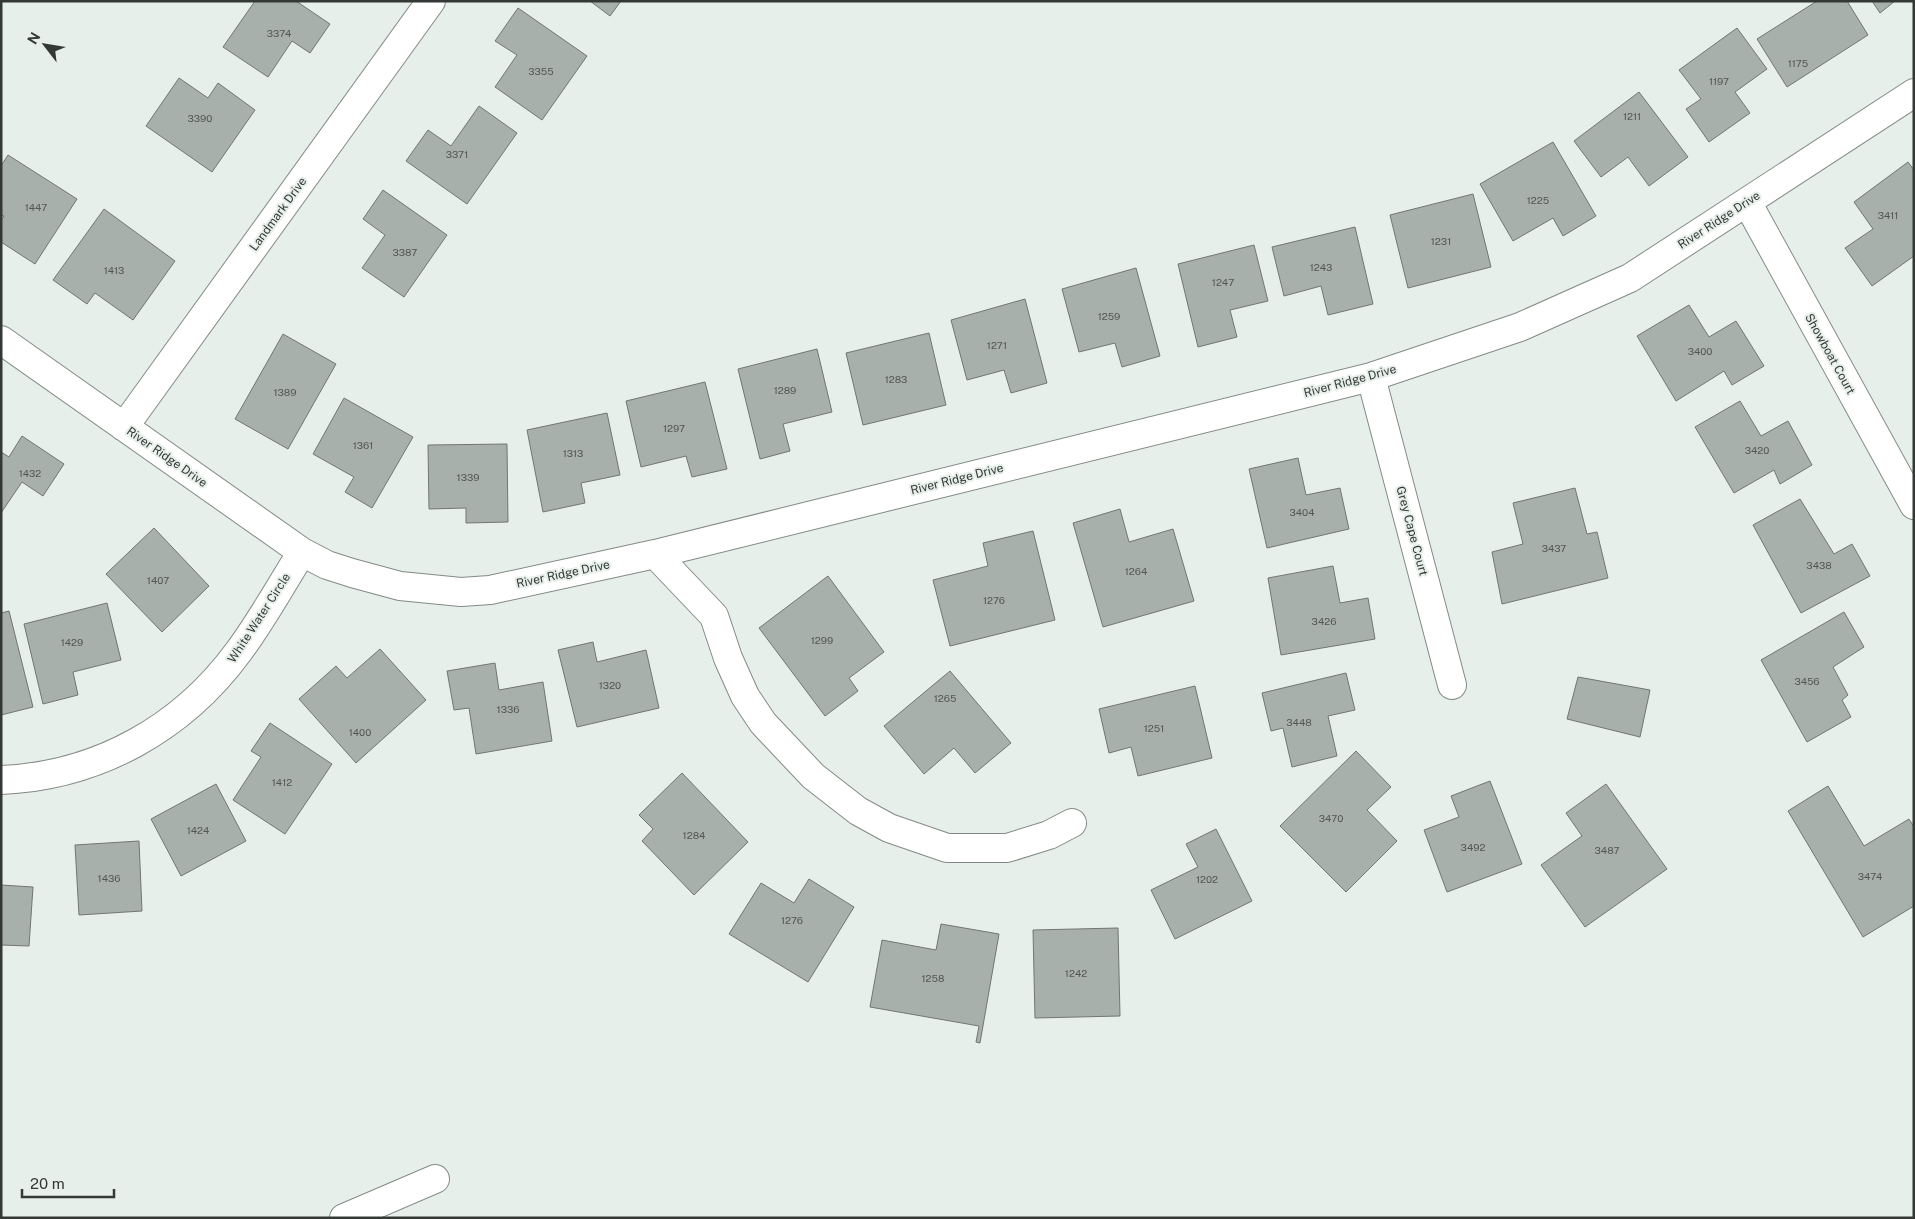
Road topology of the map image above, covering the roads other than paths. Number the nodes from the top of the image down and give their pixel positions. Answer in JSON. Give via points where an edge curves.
{"nodes":[{"id":1,"x":431,"y":1,"type":"edge"},
{"id":2,"x":1914,"y":93,"type":"edge"},
{"id":3,"x":1747,"y":202,"type":"junction"},
{"id":4,"x":1,"y":340,"type":"edge"},
{"id":5,"x":1371,"y":377,"type":"junction"},
{"id":6,"x":124,"y":427,"type":"junction"},
{"id":7,"x":1914,"y":505,"type":"edge"},
{"id":8,"x":302,"y":552,"type":"junction"},
{"id":9,"x":655,"y":554,"type":"junction"},
{"id":10,"x":1452,"y":685,"type":"dead end"},
{"id":11,"x":1,"y":780,"type":"edge"},
{"id":12,"x":1072,"y":823,"type":"dead end"},
{"id":13,"x":435,"y":1180,"type":"dead end"},
{"id":14,"x":344,"y":1218,"type":"edge"}],
"edges":[{"from":1,"to":6,"type":"street","name":"Landmark Drive"},
{"from":2,"to":3,"type":"street","name":"River Ridge Drive"},
{"from":3,"to":5,"type":"street","name":"River Ridge Drive","via":[[1630,278],[1579,302],[1520,327]]},
{"from":3,"to":7,"type":"street","name":"Showboat Court"},
{"from":4,"to":6,"type":"street","name":"River Ridge Drive"},
{"from":5,"to":9,"type":"street","name":"River Ridge Drive"},
{"from":5,"to":10,"type":"street","name":"Grey Cape Court"},
{"from":6,"to":8,"type":"street","name":"River Ridge Drive"},
{"from":8,"to":9,"type":"street","name":"River Ridge Drive","via":[[327,565],[375,581],[461,592],[490,590]]},
{"from":8,"to":11,"type":"street","name":"White Water Circle","via":[[240,651],[207,688],[171,720],[146,738],[98,762],[58,772]]},
{"from":9,"to":12,"type":"street","via":[[714,616],[745,696],[764,723],[813,776],[858,811],[889,828],[947,848],[1007,848],[1036,840]]},
{"from":13,"to":14,"type":"street"}]}
